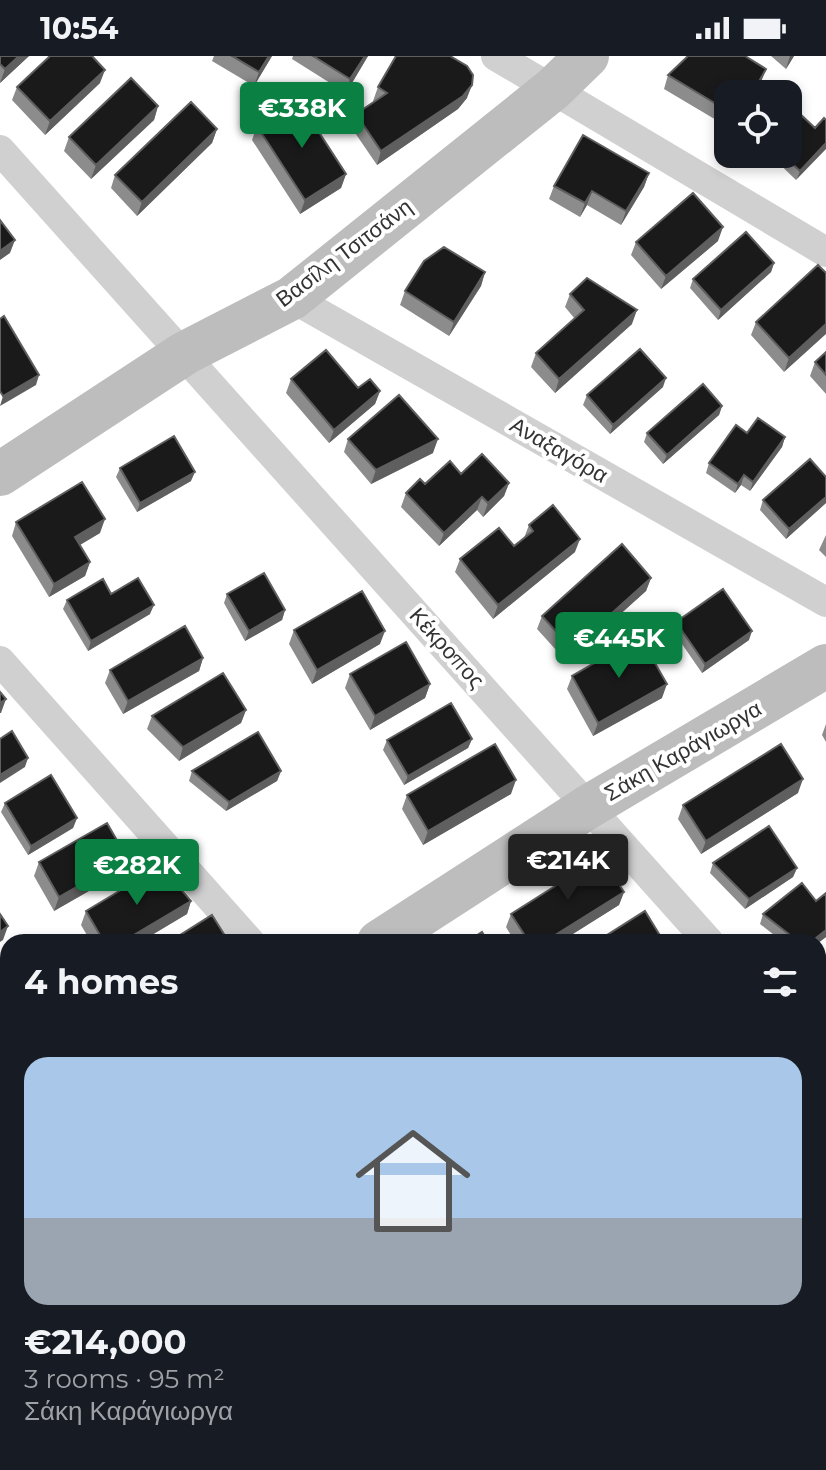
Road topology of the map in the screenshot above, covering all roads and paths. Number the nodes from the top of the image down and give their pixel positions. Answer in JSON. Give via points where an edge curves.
{"nodes":[{"id":1,"x":496,"y":56,"type":"edge"},
{"id":2,"x":587,"y":56,"type":"edge"},
{"id":3,"x":553,"y":89,"type":"junction"},
{"id":4,"x":0,"y":150,"type":"edge"},
{"id":5,"x":826,"y":252,"type":"edge"},
{"id":6,"x":292,"y":298,"type":"junction"},
{"id":7,"x":185,"y":353,"type":"junction"},
{"id":8,"x":0,"y":474,"type":"edge"},
{"id":9,"x":826,"y":602,"type":"edge"},
{"id":10,"x":0,"y":661,"type":"edge"},
{"id":11,"x":826,"y":666,"type":"edge"},
{"id":12,"x":588,"y":807,"type":"junction"},
{"id":13,"x":243,"y":934,"type":"edge"},
{"id":14,"x":391,"y":934,"type":"edge"},
{"id":15,"x":702,"y":934,"type":"edge"}],
"edges":[{"from":1,"to":3,"type":"street"},
{"from":2,"to":3,"type":"street","name":"Βασίλη Τσιτσάνη"},
{"from":3,"to":5,"type":"street"},
{"from":3,"to":6,"type":"street","name":"Βασίλη Τσιτσάνη"},
{"from":4,"to":7,"type":"street","name":"Κέκροπος"},
{"from":6,"to":7,"type":"street","name":"Βασίλη Τσιτσάνη"},
{"from":6,"to":9,"type":"street","name":"Αναξαγόρα"},
{"from":7,"to":8,"type":"street","name":"Βασίλη Τσιτσάνη"},
{"from":7,"to":12,"type":"street","name":"Κέκροπος"},
{"from":10,"to":13,"type":"street"},
{"from":11,"to":12,"type":"street","name":"Σάκη Καράγιωργα"},
{"from":12,"to":14,"type":"street","name":"Σάκη Καράγιωργα"},
{"from":12,"to":15,"type":"street","name":"Κέκροπος"}]}
